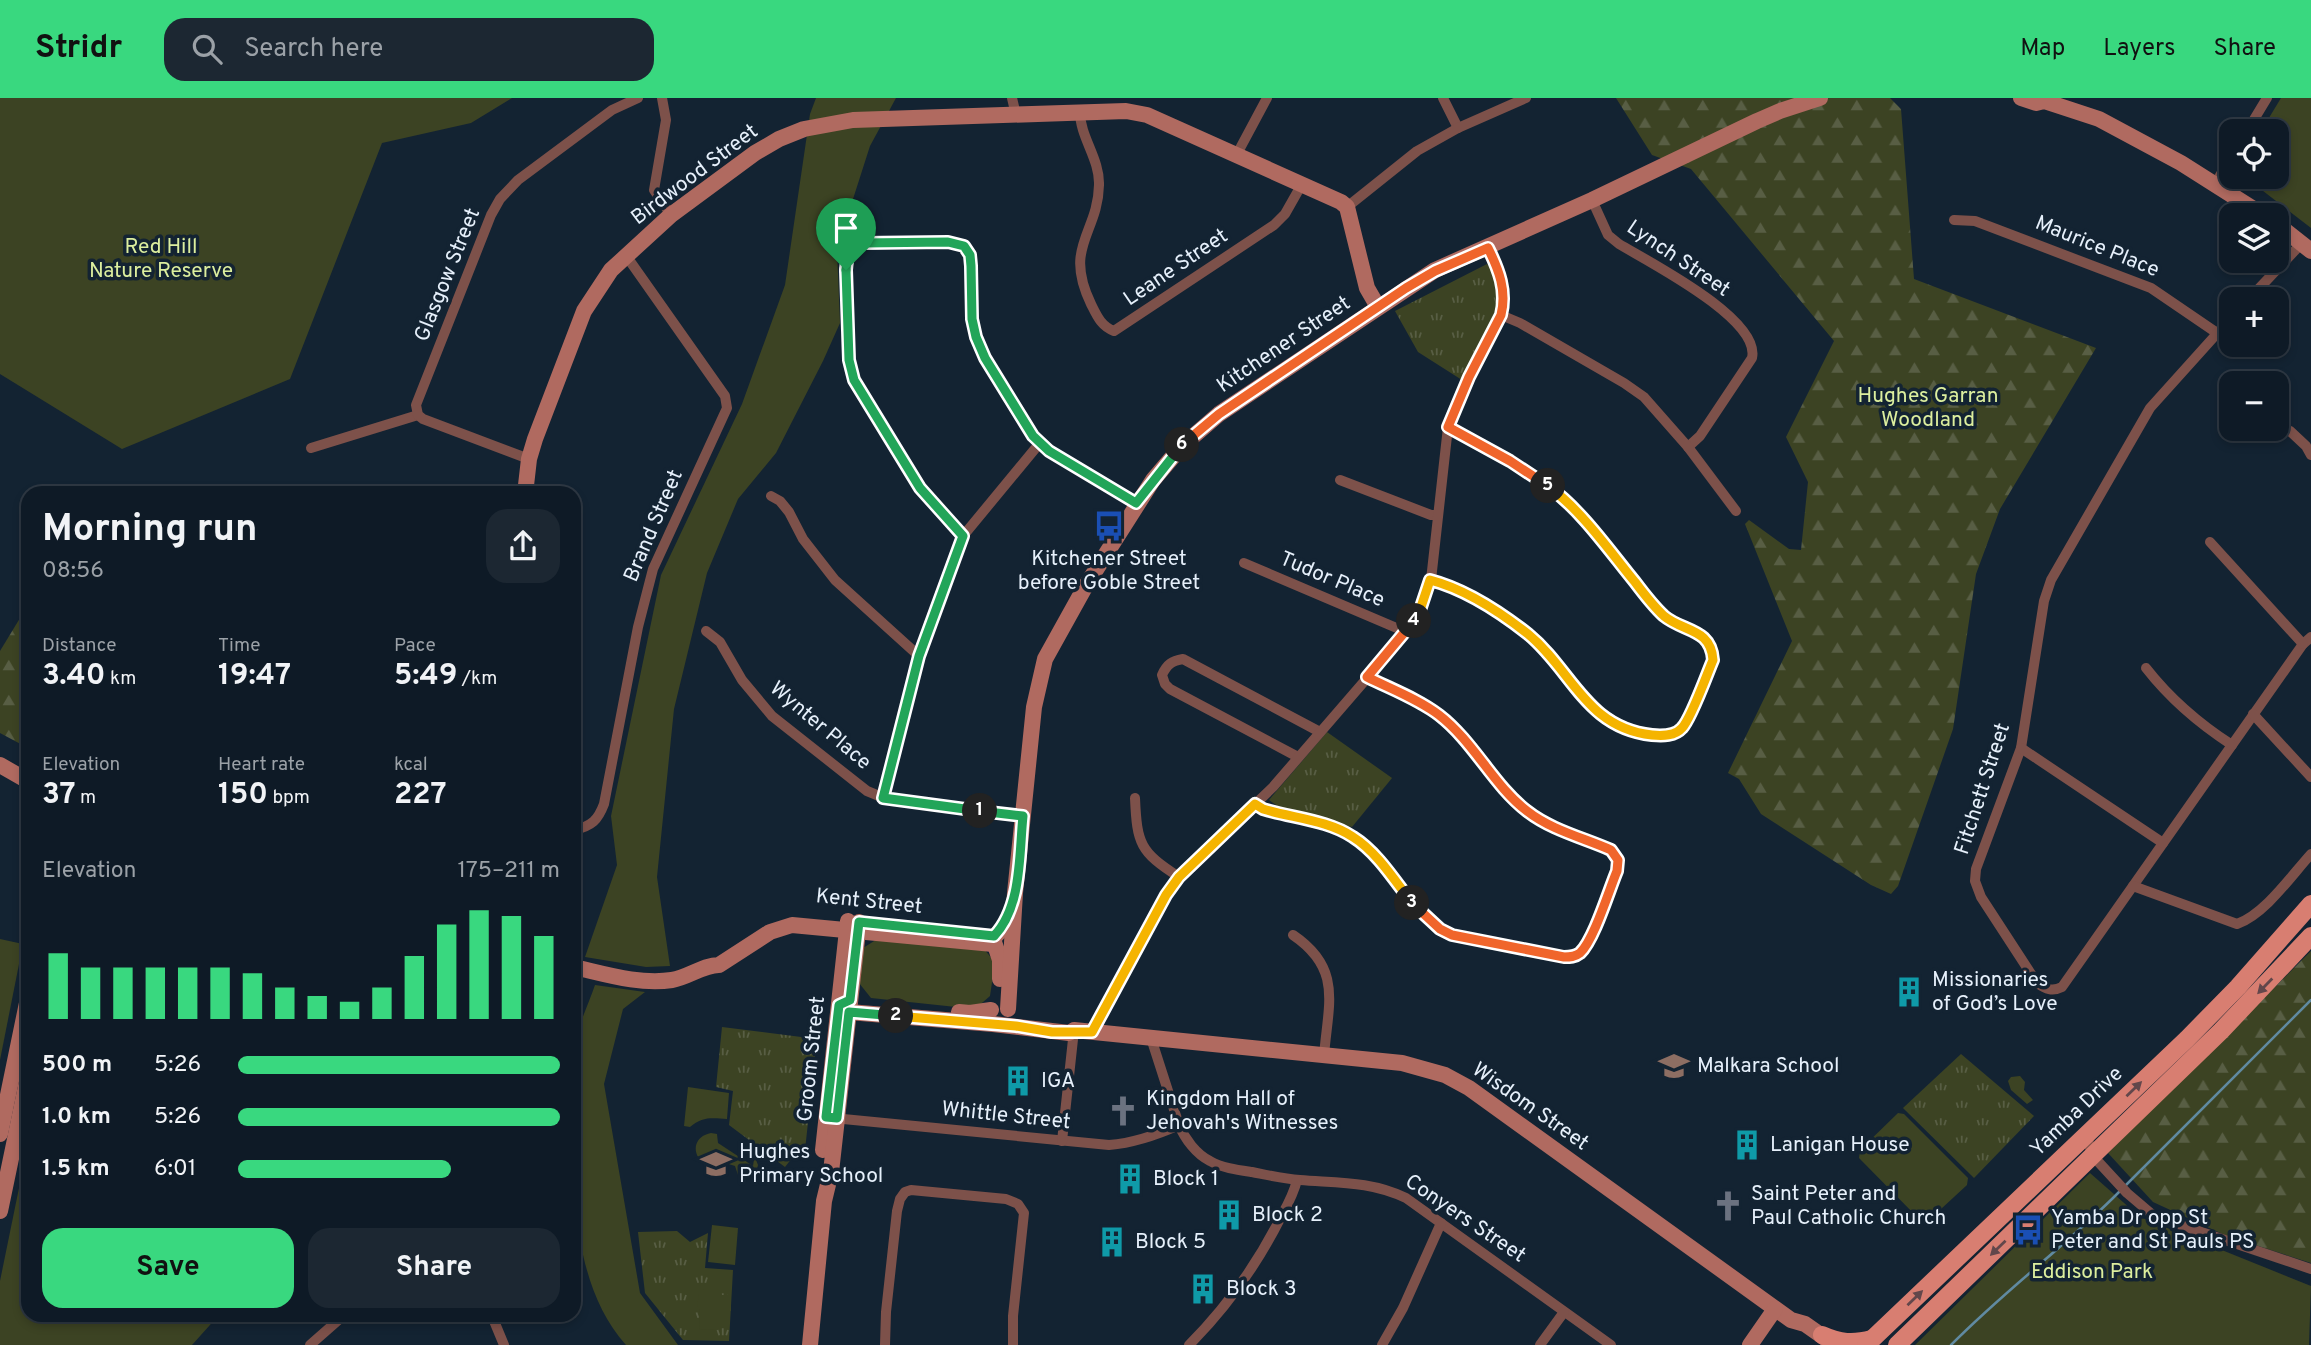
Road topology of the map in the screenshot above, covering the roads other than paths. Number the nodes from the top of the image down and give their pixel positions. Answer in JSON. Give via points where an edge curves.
{"nodes":[{"id":1,"x":638,"y":98,"type":"edge"},
{"id":2,"x":662,"y":98,"type":"edge"},
{"id":3,"x":1012,"y":98,"type":"edge"},
{"id":4,"x":1267,"y":98,"type":"edge"},
{"id":5,"x":1443,"y":98,"type":"edge"},
{"id":6,"x":1526,"y":98,"type":"edge"},
{"id":7,"x":1820,"y":98,"type":"edge"},
{"id":8,"x":2021,"y":98,"type":"edge"},
{"id":9,"x":2267,"y":98,"type":"edge"},
{"id":10,"x":2043,"y":100,"type":"edge"},
{"id":11,"x":1129,"y":105,"type":"edge"},
{"id":12,"x":1080,"y":113,"type":"junction"},
{"id":13,"x":1016,"y":115,"type":"junction"},
{"id":14,"x":2254,"y":119,"type":"edge"},
{"id":15,"x":1458,"y":128,"type":"junction"},
{"id":16,"x":1237,"y":154,"type":"junction"},
{"id":17,"x":2219,"y":177,"type":"edge"},
{"id":18,"x":1302,"y":184,"type":"junction"},
{"id":19,"x":2215,"y":184,"type":"junction"},
{"id":20,"x":1592,"y":200,"type":"junction"},
{"id":21,"x":2244,"y":203,"type":"edge"},
{"id":22,"x":1347,"y":207,"type":"junction"},
{"id":23,"x":671,"y":215,"type":"junction"},
{"id":24,"x":1954,"y":220,"type":"dead end"},
{"id":25,"x":2289,"y":234,"type":"edge"},
{"id":26,"x":2306,"y":247,"type":"edge"},
{"id":27,"x":1488,"y":248,"type":"junction"},
{"id":28,"x":625,"y":254,"type":"junction"},
{"id":29,"x":2262,"y":287,"type":"edge"},
{"id":30,"x":1378,"y":307,"type":"junction"},
{"id":31,"x":1501,"y":315,"type":"junction"},
{"id":32,"x":2217,"y":333,"type":"joint"},
{"id":33,"x":418,"y":415,"type":"junction"},
{"id":34,"x":1448,"y":427,"type":"junction"},
{"id":35,"x":2290,"y":431,"type":"dead end"},
{"id":36,"x":1039,"y":444,"type":"junction"},
{"id":37,"x":1688,"y":447,"type":"junction"},
{"id":38,"x":311,"y":448,"type":"dead end"},
{"id":39,"x":2311,"y":455,"type":"edge"},
{"id":40,"x":529,"y":458,"type":"junction"},
{"id":41,"x":1340,"y":480,"type":"dead end"},
{"id":42,"x":526,"y":486,"type":"edge"},
{"id":43,"x":771,"y":496,"type":"dead end"},
{"id":44,"x":1136,"y":503,"type":"junction"},
{"id":45,"x":1736,"y":511,"type":"dead end"},
{"id":46,"x":1438,"y":515,"type":"junction"},
{"id":47,"x":963,"y":536,"type":"junction"},
{"id":48,"x":2210,"y":542,"type":"dead end"},
{"id":49,"x":1244,"y":563,"type":"dead end"},
{"id":50,"x":1430,"y":580,"type":"junction"},
{"id":51,"x":706,"y":631,"type":"dead end"},
{"id":52,"x":1406,"y":632,"type":"junction"},
{"id":53,"x":2307,"y":641,"type":"edge"},
{"id":54,"x":919,"y":656,"type":"junction"},
{"id":55,"x":2146,"y":668,"type":"dead end"},
{"id":56,"x":1367,"y":677,"type":"junction"},
{"id":57,"x":2253,"y":714,"type":"junction"},
{"id":58,"x":1320,"y":732,"type":"junction"},
{"id":59,"x":2232,"y":745,"type":"junction"},
{"id":60,"x":2021,"y":748,"type":"junction"},
{"id":61,"x":0,"y":754,"type":"edge"},
{"id":62,"x":1298,"y":757,"type":"junction"},
{"id":63,"x":0,"y":765,"type":"edge"},
{"id":64,"x":21,"y":766,"type":"edge"},
{"id":65,"x":21,"y":776,"type":"edge"},
{"id":66,"x":2311,"y":777,"type":"edge"},
{"id":67,"x":883,"y":798,"type":"junction"},
{"id":68,"x":1135,"y":798,"type":"dead end"},
{"id":69,"x":1255,"y":804,"type":"junction"},
{"id":70,"x":1023,"y":816,"type":"junction"},
{"id":71,"x":581,"y":828,"type":"edge"},
{"id":72,"x":2163,"y":843,"type":"junction"},
{"id":73,"x":2311,"y":854,"type":"edge"},
{"id":74,"x":1179,"y":877,"type":"junction"},
{"id":75,"x":2133,"y":886,"type":"junction"},
{"id":76,"x":2311,"y":904,"type":"edge"},
{"id":77,"x":853,"y":926,"type":"junction"},
{"id":78,"x":1293,"y":935,"type":"dead end"},
{"id":79,"x":2311,"y":936,"type":"edge"},
{"id":80,"x":1001,"y":940,"type":"junction"},
{"id":81,"x":581,"y":969,"type":"edge"},
{"id":82,"x":846,"y":1006,"type":"junction"},
{"id":83,"x":1000,"y":1015,"type":"junction"},
{"id":84,"x":1074,"y":1030,"type":"junction"},
{"id":85,"x":21,"y":1032,"type":"edge"},
{"id":86,"x":1092,"y":1032,"type":"junction"},
{"id":87,"x":1151,"y":1038,"type":"junction"},
{"id":88,"x":1324,"y":1056,"type":"junction"},
{"id":89,"x":21,"y":1110,"type":"edge"},
{"id":90,"x":832,"y":1117,"type":"junction"},
{"id":91,"x":2099,"y":1123,"type":"junction"},
{"id":92,"x":1179,"y":1125,"type":"junction"},
{"id":93,"x":0,"y":1134,"type":"edge"},
{"id":94,"x":1062,"y":1141,"type":"junction"},
{"id":95,"x":2092,"y":1155,"type":"junction"},
{"id":96,"x":2049,"y":1170,"type":"junction"},
{"id":97,"x":1297,"y":1180,"type":"junction"},
{"id":98,"x":0,"y":1211,"type":"edge"},
{"id":99,"x":1441,"y":1223,"type":"junction"},
{"id":100,"x":2311,"y":1269,"type":"edge"},
{"id":101,"x":1775,"y":1309,"type":"junction"},
{"id":102,"x":1564,"y":1312,"type":"junction"},
{"id":103,"x":336,"y":1322,"type":"edge"},
{"id":104,"x":494,"y":1322,"type":"edge"},
{"id":105,"x":1824,"y":1342,"type":"edge"},
{"id":106,"x":1869,"y":1342,"type":"edge"},
{"id":107,"x":310,"y":1345,"type":"edge"},
{"id":108,"x":504,"y":1345,"type":"edge"},
{"id":109,"x":810,"y":1345,"type":"edge"},
{"id":110,"x":885,"y":1345,"type":"edge"},
{"id":111,"x":1013,"y":1345,"type":"edge"},
{"id":112,"x":1189,"y":1345,"type":"edge"},
{"id":113,"x":1382,"y":1345,"type":"edge"},
{"id":114,"x":1540,"y":1345,"type":"edge"},
{"id":115,"x":1611,"y":1345,"type":"edge"},
{"id":116,"x":1749,"y":1345,"type":"edge"},
{"id":117,"x":1897,"y":1345,"type":"edge"}],
"edges":[{"from":1,"to":33,"type":"street","name":"Glasgow Street","via":[[612,110],[518,180],[500,199],[416,405]]},
{"from":2,"to":23,"type":"street","via":[[666,120],[654,190]]},
{"from":3,"to":13,"type":"street"},
{"from":4,"to":16,"type":"street"},
{"from":5,"to":15,"type":"street"},
{"from":6,"to":15,"type":"street"},
{"from":7,"to":20,"type":"street","name":"Kitchener Street","via":[[1768,116]]},
{"from":8,"to":10,"type":"street","via":[[2036,103]]},
{"from":9,"to":14,"type":"street"},
{"from":10,"to":19,"type":"street","via":[[2099,119]]},
{"from":11,"to":12,"type":"street","name":"Birdwood Street"},
{"from":11,"to":16,"type":"street","name":"Birdwood Street"},
{"from":12,"to":13,"type":"street","name":"Birdwood Street"},
{"from":12,"to":18,"type":"street","name":"Leane Street","via":[[1100,182],[1079,265],[1097,317],[1114,331],[1274,225]]},
{"from":13,"to":23,"type":"street","name":"Birdwood Street","via":[[861,120],[804,130],[755,153]]},
{"from":15,"to":22,"type":"street","via":[[1417,151]]},
{"from":16,"to":18,"type":"street","name":"Birdwood Street"},
{"from":17,"to":19,"type":"street"},
{"from":18,"to":22,"type":"street","name":"Birdwood Street"},
{"from":19,"to":21,"type":"street"},
{"from":20,"to":27,"type":"street","name":"Kitchener Street"},
{"from":20,"to":37,"type":"street","name":"Lynch Street","via":[[1608,235],[1713,300],[1751,341],[1752,358]]},
{"from":22,"to":30,"type":"street","via":[[1367,288]]},
{"from":23,"to":28,"type":"street","name":"Birdwood Street"},
{"from":24,"to":32,"type":"street","name":"Maurice Place","via":[[1975,220],[2151,288]]},
{"from":25,"to":26,"type":"street"},
{"from":26,"to":29,"type":"street"},
{"from":27,"to":30,"type":"street","name":"Kitchener Street","via":[[1435,271]]},
{"from":27,"to":31,"type":"street","via":[[1504,290]]},
{"from":28,"to":40,"type":"street","name":"Birdwood Street","via":[[584,311]]},
{"from":28,"to":71,"type":"street","name":"Brand Street","via":[[725,396],[727,408],[653,569],[604,804],[598,818]]},
{"from":30,"to":44,"type":"street","name":"Kitchener Street","via":[[1202,428]]},
{"from":31,"to":34,"type":"street"},
{"from":31,"to":37,"type":"street","via":[[1644,397]]},
{"from":32,"to":60,"type":"street","name":"Fitchett Street","via":[[2150,408],[2051,580],[2039,627]]},
{"from":33,"to":38,"type":"street"},
{"from":33,"to":40,"type":"street"},
{"from":34,"to":46,"type":"street"},
{"from":34,"to":50,"type":"street","via":[[1563,497],[1666,618],[1706,639],[1713,660],[1683,727],[1671,735],[1641,734],[1595,711],[1529,635],[1461,591]]},
{"from":35,"to":39,"type":"street"},
{"from":36,"to":44,"type":"street"},
{"from":36,"to":47,"type":"street"},
{"from":36,"to":47,"type":"street","via":[[976,337],[970,255],[964,246],[948,242],[852,247],[846,270],[849,360],[854,380],[920,488]]},
{"from":37,"to":45,"type":"street"},
{"from":40,"to":42,"type":"street","name":"Birdwood Street"},
{"from":41,"to":46,"type":"street"},
{"from":43,"to":54,"type":"street","via":[[789,512],[803,539],[835,580]]},
{"from":44,"to":70,"type":"street","name":"Kitchener Street","via":[[1045,659],[1034,707]]},
{"from":46,"to":50,"type":"street"},
{"from":47,"to":54,"type":"street"},
{"from":48,"to":53,"type":"street"},
{"from":49,"to":52,"type":"street","name":"Tudor Place"},
{"from":50,"to":52,"type":"street","via":[[1419,613]]},
{"from":51,"to":67,"type":"street","name":"Wynter Place","via":[[720,642],[741,680],[772,716],[867,791]]},
{"from":52,"to":56,"type":"street"},
{"from":53,"to":57,"type":"street","name":"Fitchett Street"},
{"from":54,"to":67,"type":"street"},
{"from":55,"to":59,"type":"street","via":[[2180,707]]},
{"from":56,"to":58,"type":"street"},
{"from":56,"to":69,"type":"street","via":[[1440,716],[1527,812],[1611,850],[1618,860],[1617,871],[1581,952],[1564,957],[1440,929],[1354,837]]},
{"from":57,"to":59,"type":"street","name":"Fitchett Street"},
{"from":57,"to":66,"type":"street"},
{"from":58,"to":62,"type":"street"},
{"from":58,"to":62,"type":"street","via":[[1183,659],[1165,668],[1162,675],[1170,689]]},
{"from":59,"to":72,"type":"street","name":"Fitchett Street"},
{"from":60,"to":72,"type":"street"},
{"from":60,"to":75,"type":"street","name":"Fitchett Street","via":[[1975,881],[2037,983],[2051,990],[2062,987]]},
{"from":61,"to":64,"type":"street"},
{"from":62,"to":69,"type":"street"},
{"from":63,"to":65,"type":"street"},
{"from":67,"to":70,"type":"street","name":"Wynter Place"},
{"from":68,"to":74,"type":"street","via":[[1140,844]]},
{"from":69,"to":74,"type":"street"},
{"from":70,"to":80,"type":"street","name":"Kitchener Street","via":[[1015,893]]},
{"from":72,"to":75,"type":"street","name":"Fitchett Street"},
{"from":73,"to":75,"type":"street","via":[[2260,910],[2237,924]]},
{"from":74,"to":86,"type":"street"},
{"from":91,"to":76,"type":"main road","name":"Yamba Drive","one_way":true,"via":[[2238,987]]},
{"from":77,"to":80,"type":"street","name":"Kent Street"},
{"from":77,"to":81,"type":"street","name":"Kent Street","via":[[804,916],[783,919],[712,965],[672,980],[635,979]]},
{"from":77,"to":82,"type":"street","name":"Groom Street"},
{"from":78,"to":88,"type":"street","via":[[1317,956],[1330,986]]},
{"from":79,"to":95,"type":"main road","name":"Yamba Drive","one_way":true,"via":[[2221,1031]]},
{"from":80,"to":83,"type":"street","name":"Kitchener Street"},
{"from":82,"to":83,"type":"street","name":"Wisdom Street"},
{"from":82,"to":90,"type":"street","name":"Groom Street"},
{"from":83,"to":84,"type":"street","name":"Wisdom Street"},
{"from":84,"to":86,"type":"street","name":"Wisdom Street"},
{"from":84,"to":94,"type":"street"},
{"from":85,"to":93,"type":"street"},
{"from":86,"to":87,"type":"street","name":"Wisdom Street"},
{"from":87,"to":88,"type":"street","name":"Wisdom Street"},
{"from":87,"to":92,"type":"street","name":"Conyers Street"},
{"from":88,"to":101,"type":"street","name":"Wisdom Street","via":[[1402,1063],[1445,1075],[1469,1088]]},
{"from":89,"to":98,"type":"street"},
{"from":90,"to":94,"type":"street","name":"Whittle Street"},
{"from":90,"to":109,"type":"street","name":"Groom Street","via":[[821,1172],[824,1201]]},
{"from":91,"to":95,"type":"street","via":[[2088,1140]]},
{"from":91,"to":96,"type":"main road","name":"Yamba Drive"},
{"from":92,"to":94,"type":"street","name":"Whittle Street","via":[[1125,1144]]},
{"from":92,"to":97,"type":"street","name":"Conyers Street","via":[[1184,1138],[1211,1163]]},
{"from":95,"to":96,"type":"street","via":[[2075,1154]]},
{"from":95,"to":100,"type":"street","via":[[2154,1216]]},
{"from":95,"to":117,"type":"main road","name":"Yamba Drive","one_way":true},
{"from":106,"to":96,"type":"main road","name":"Yamba Drive","one_way":true},
{"from":97,"to":99,"type":"street","name":"Conyers Street","via":[[1367,1184],[1389,1190]]},
{"from":97,"to":112,"type":"street","via":[[1245,1280]]},
{"from":99,"to":102,"type":"street","name":"Conyers Street"},
{"from":99,"to":113,"type":"street"},
{"from":101,"to":105,"type":"street","name":"Wisdom Street","via":[[1805,1324]]},
{"from":101,"to":116,"type":"street"},
{"from":102,"to":114,"type":"street"},
{"from":102,"to":115,"type":"street","name":"Conyers Street"},
{"from":103,"to":107,"type":"street"},
{"from":104,"to":108,"type":"street"},
{"from":105,"to":106,"type":"main road"},
{"from":110,"to":111,"type":"street","via":[[897,1211],[905,1192],[911,1190],[1006,1199],[1024,1213]]}]}
